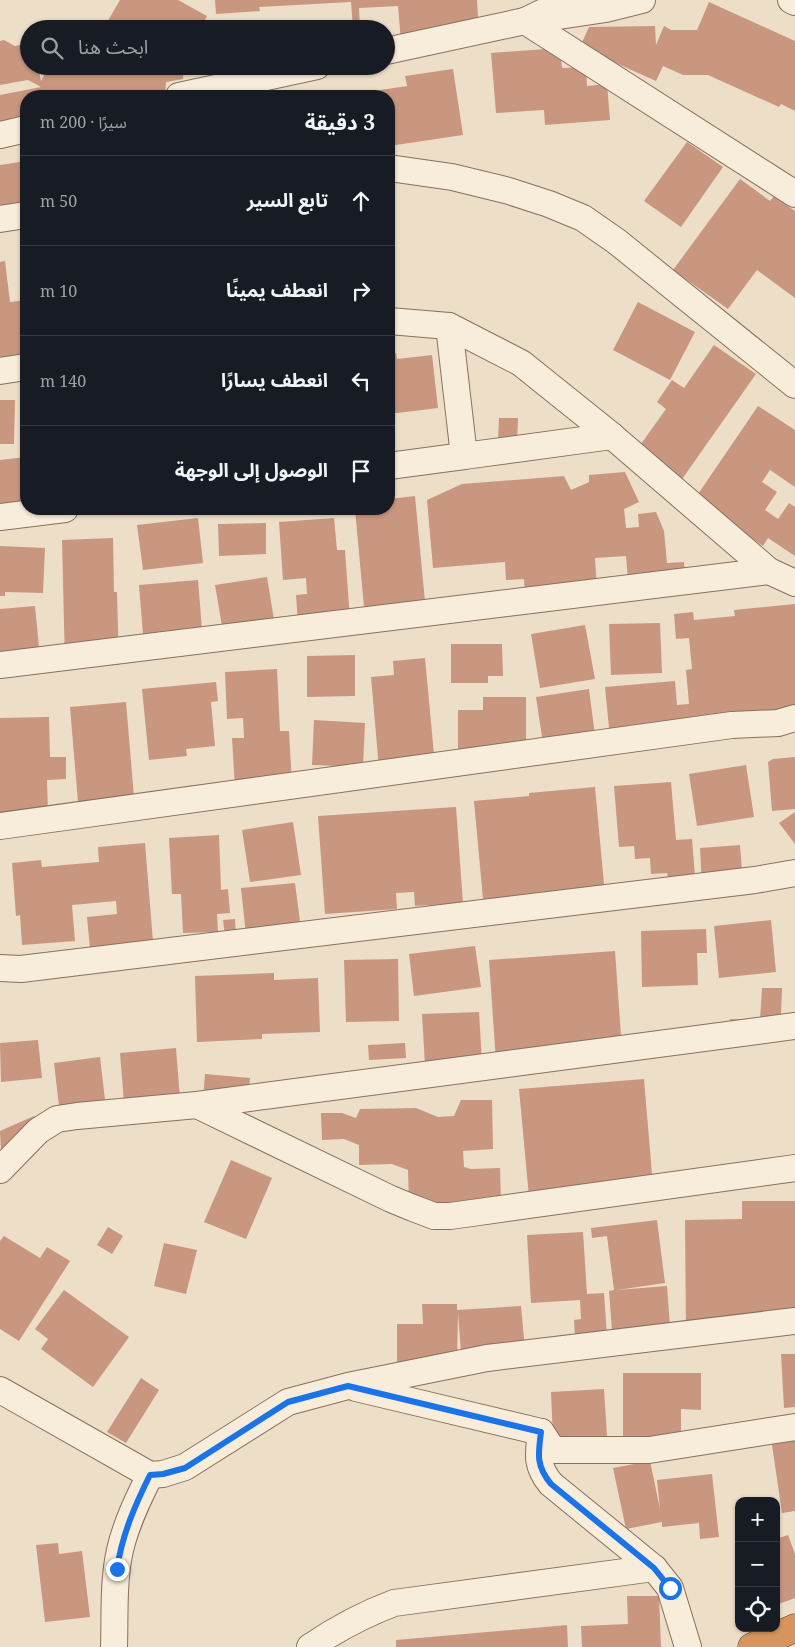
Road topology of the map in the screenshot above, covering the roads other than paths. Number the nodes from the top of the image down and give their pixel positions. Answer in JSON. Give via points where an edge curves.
{"nodes":[{"id":1,"x":568,"y":0,"type":"edge"},
{"id":2,"x":642,"y":0,"type":"edge"},
{"id":3,"x":791,"y":0,"type":"edge"},
{"id":4,"x":795,"y":2,"type":"edge"},
{"id":5,"x":525,"y":21,"type":"junction"},
{"id":6,"x":395,"y":49,"type":"edge"},
{"id":7,"x":276,"y":75,"type":"edge"},
{"id":8,"x":207,"y":90,"type":"edge"},
{"id":9,"x":20,"y":131,"type":"edge"},
{"id":10,"x":0,"y":135,"type":"edge"},
{"id":11,"x":395,"y":169,"type":"edge"},
{"id":12,"x":795,"y":194,"type":"edge"},
{"id":13,"x":20,"y":216,"type":"edge"},
{"id":14,"x":0,"y":219,"type":"edge"},
{"id":15,"x":395,"y":322,"type":"edge"},
{"id":16,"x":449,"y":326,"type":"junction"},
{"id":17,"x":20,"y":369,"type":"edge"},
{"id":18,"x":0,"y":371,"type":"edge"},
{"id":19,"x":795,"y":385,"type":"edge"},
{"id":20,"x":612,"y":436,"type":"junction"},
{"id":21,"x":464,"y":456,"type":"junction"},
{"id":22,"x":395,"y":465,"type":"edge"},
{"id":23,"x":20,"y":515,"type":"edge"},
{"id":24,"x":0,"y":517,"type":"edge"},
{"id":25,"x":769,"y":571,"type":"junction"},
{"id":26,"x":795,"y":583,"type":"edge"},
{"id":27,"x":0,"y":665,"type":"edge"},
{"id":28,"x":795,"y":718,"type":"edge"},
{"id":29,"x":0,"y":826,"type":"edge"},
{"id":30,"x":795,"y":873,"type":"edge"},
{"id":31,"x":0,"y":968,"type":"edge"},
{"id":32,"x":795,"y":1026,"type":"edge"},
{"id":33,"x":197,"y":1105,"type":"junction"},
{"id":34,"x":795,"y":1168,"type":"edge"},
{"id":35,"x":0,"y":1170,"type":"edge"},
{"id":36,"x":795,"y":1321,"type":"edge"},
{"id":37,"x":348,"y":1386,"type":"junction"},
{"id":38,"x":0,"y":1390,"type":"edge"},
{"id":39,"x":795,"y":1427,"type":"edge"},
{"id":40,"x":541,"y":1432,"type":"junction"},
{"id":41,"x":150,"y":1475,"type":"junction"},
{"id":42,"x":654,"y":1568,"type":"junction"},
{"id":43,"x":795,"y":1628,"type":"edge"},
{"id":44,"x":114,"y":1647,"type":"edge"},
{"id":45,"x":310,"y":1647,"type":"edge"},
{"id":46,"x":688,"y":1647,"type":"edge"},
{"id":47,"x":752,"y":1647,"type":"edge"}],
"edges":[{"from":1,"to":5,"type":"street"},
{"from":2,"to":5,"type":"street"},
{"from":3,"to":4,"type":"street"},
{"from":5,"to":6,"type":"street"},
{"from":5,"to":12,"type":"street"},
{"from":7,"to":8,"type":"street"},
{"from":9,"to":10,"type":"street"},
{"from":11,"to":19,"type":"street","via":[[452,177],[509,191],[583,218]]},
{"from":13,"to":14,"type":"street"},
{"from":15,"to":16,"type":"street"},
{"from":16,"to":20,"type":"street","via":[[521,363]]},
{"from":16,"to":21,"type":"street"},
{"from":17,"to":18,"type":"street"},
{"from":20,"to":21,"type":"street"},
{"from":20,"to":25,"type":"street"},
{"from":21,"to":22,"type":"street"},
{"from":23,"to":24,"type":"street"},
{"from":25,"to":26,"type":"street"},
{"from":25,"to":27,"type":"street"},
{"from":28,"to":29,"type":"street","via":[[778,723],[732,725]]},
{"from":30,"to":31,"type":"street","via":[[31,968]]},
{"from":32,"to":33,"type":"street"},
{"from":33,"to":34,"type":"street","via":[[391,1199],[434,1216]]},
{"from":33,"to":35,"type":"street","via":[[57,1119],[38,1131]]},
{"from":36,"to":37,"type":"street","via":[[487,1358]]},
{"from":37,"to":40,"type":"street"},
{"from":37,"to":41,"type":"street","via":[[288,1402],[185,1468]]},
{"from":38,"to":41,"type":"street"},
{"from":39,"to":40,"type":"street","via":[[649,1450],[553,1450]]},
{"from":40,"to":42,"type":"street","via":[[538,1455],[541,1473]]},
{"from":41,"to":44,"type":"street","via":[[120,1550]]},
{"from":42,"to":45,"type":"street","via":[[394,1603],[363,1614]]},
{"from":42,"to":46,"type":"street","via":[[670,1588]]},
{"from":43,"to":47,"type":"highway"}]}
